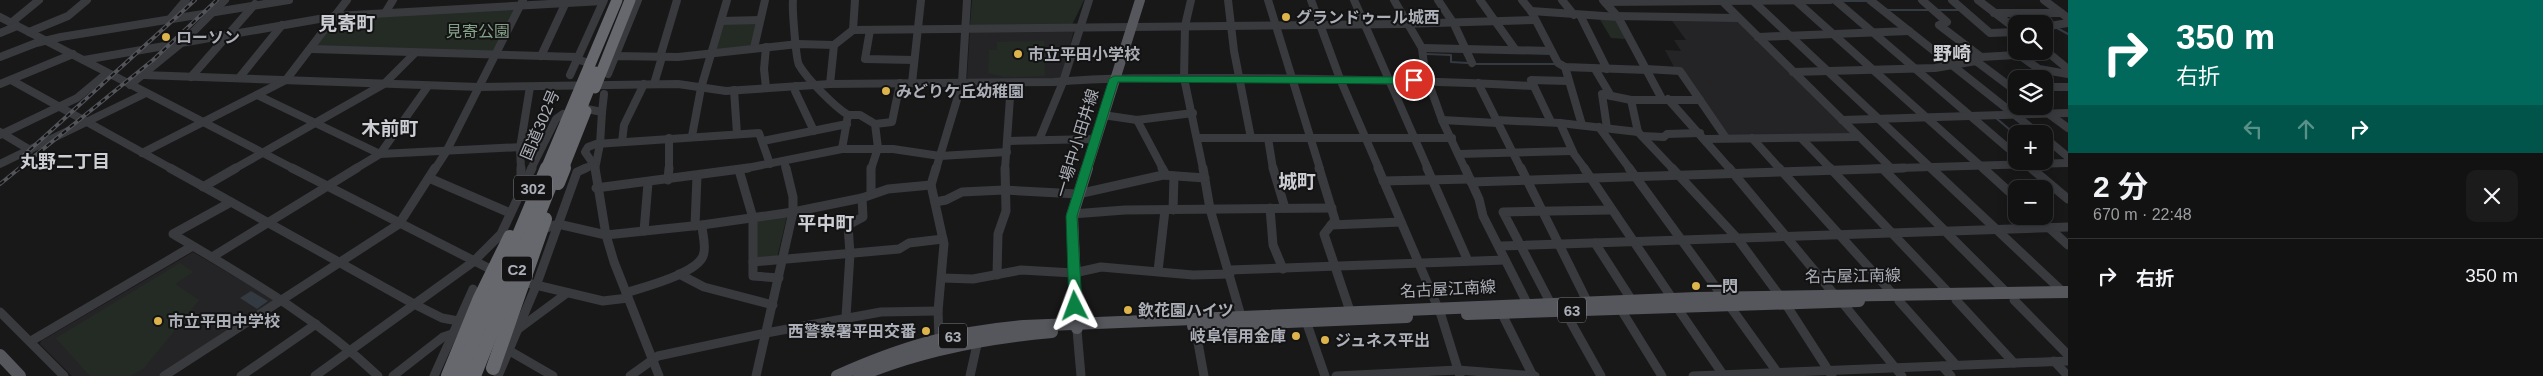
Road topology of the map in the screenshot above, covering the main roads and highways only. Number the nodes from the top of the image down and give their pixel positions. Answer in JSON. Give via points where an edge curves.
{"nodes":[{"id":1,"x":1140,"y":0,"type":"edge"},
{"id":2,"x":617,"y":4,"type":"edge"},
{"id":3,"x":557,"y":143,"type":"junction"},
{"id":4,"x":560,"y":162,"type":"junction"},
{"id":5,"x":2066,"y":295,"type":"edge"},
{"id":6,"x":1674,"y":302,"type":"junction"},
{"id":7,"x":1439,"y":311,"type":"junction"},
{"id":8,"x":1076,"y":326,"type":"junction"},
{"id":9,"x":0,"y":355,"type":"edge"},
{"id":10,"x":490,"y":374,"type":"edge"},
{"id":11,"x":20,"y":376,"type":"edge"},
{"id":12,"x":448,"y":376,"type":"edge"},
{"id":13,"x":454,"y":376,"type":"edge"},
{"id":14,"x":460,"y":376,"type":"edge"},
{"id":15,"x":474,"y":376,"type":"edge"},
{"id":16,"x":837,"y":376,"type":"edge"},
{"id":17,"x":860,"y":376,"type":"edge"}],
"edges":[{"from":1,"to":8,"type":"main road","name":"一場中小田井線","via":[[1072,214]]},
{"from":2,"to":3,"type":"highway","number":"C2","bridge":true},
{"from":2,"to":4,"type":"highway","number":"C2","bridge":true,"via":[[607,46]]},
{"from":2,"to":10,"type":"highway","number":"302","via":[[610,58],[600,90],[587,109],[538,231],[511,301]]},
{"from":2,"to":13,"type":"highway","name":"国道302号","number":"302","via":[[572,80],[563,114],[531,180],[498,273]]},
{"from":3,"to":12,"type":"highway","bridge":true,"via":[[480,298]]},
{"from":3,"to":14,"type":"highway","number":"C2","bridge":true},
{"from":4,"to":10,"type":"highway","bridge":true,"via":[[536,249]]},
{"from":4,"to":15,"type":"highway","number":"C2","bridge":true},
{"from":5,"to":6,"type":"main road","name":"名古屋江南線","number":"63"},
{"from":6,"to":7,"type":"main road","name":"名古屋江南線","number":"63","via":[[1620,308]]},
{"from":6,"to":7,"type":"main road","name":"名古屋江南線","number":"63","via":[[1550,302]]},
{"from":7,"to":8,"type":"main road","name":"名古屋江南線","number":"63","via":[[1350,311]]},
{"from":7,"to":8,"type":"main road","name":"名古屋江南線","number":"63","via":[[1195,326]]},
{"from":8,"to":16,"type":"main road","name":"名古屋江南線","number":"63","via":[[1007,328],[939,338],[870,361]]},
{"from":8,"to":17,"type":"main road","name":"名古屋江南線","number":"63","via":[[978,340],[906,358]]},
{"from":9,"to":11,"type":"main road"}]}
